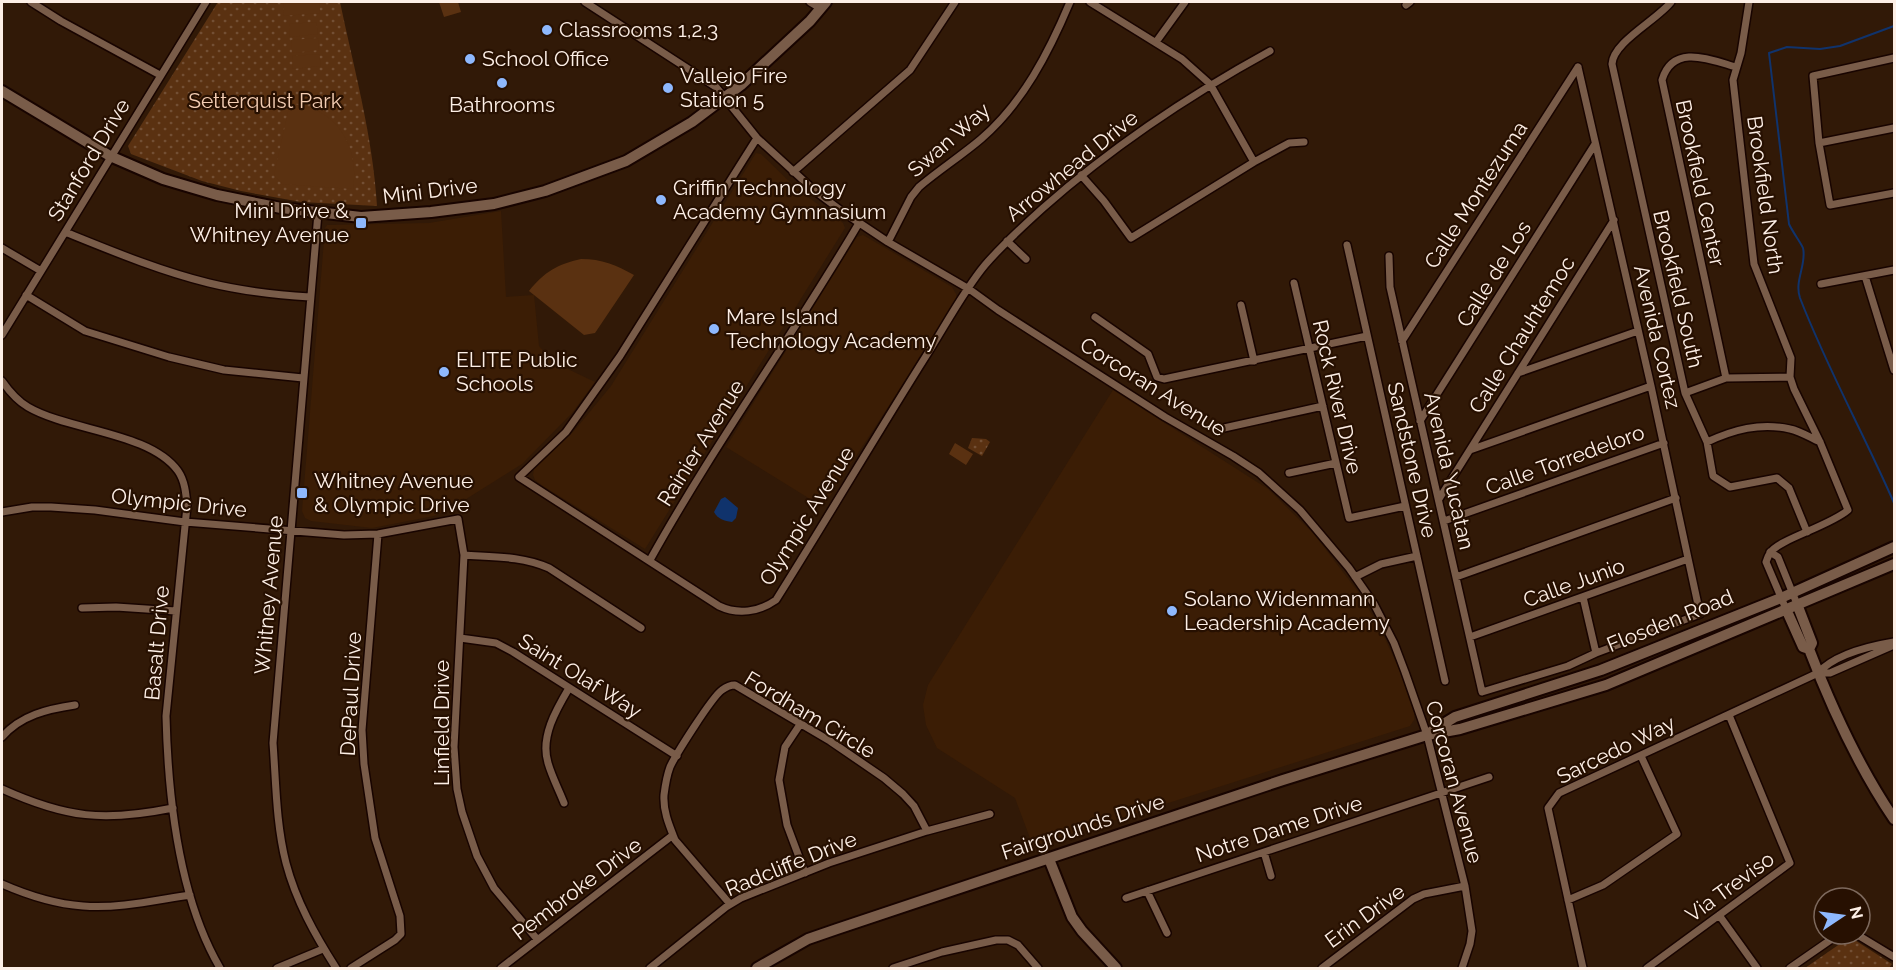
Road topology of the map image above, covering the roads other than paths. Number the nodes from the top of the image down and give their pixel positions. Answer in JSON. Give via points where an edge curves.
{"nodes":[{"id":1,"x":31,"y":2,"type":"edge"},
{"id":2,"x":196,"y":2,"type":"edge"},
{"id":3,"x":585,"y":2,"type":"edge"},
{"id":4,"x":810,"y":2,"type":"edge"},
{"id":5,"x":955,"y":2,"type":"edge"},
{"id":6,"x":1070,"y":2,"type":"edge"},
{"id":7,"x":1090,"y":2,"type":"edge"},
{"id":8,"x":1185,"y":2,"type":"edge"},
{"id":9,"x":1671,"y":2,"type":"edge"},
{"id":10,"x":1749,"y":2,"type":"edge"},
{"id":11,"x":205,"y":4,"type":"edge"},
{"id":12,"x":823,"y":5,"type":"edge"},
{"id":13,"x":1156,"y":42,"type":"junction"},
{"id":14,"x":1270,"y":51,"type":"dead end"},
{"id":15,"x":1894,"y":58,"type":"edge"},
{"id":16,"x":1578,"y":67,"type":"joint"},
{"id":17,"x":1736,"y":67,"type":"junction"},
{"id":18,"x":160,"y":75,"type":"junction"},
{"id":19,"x":1210,"y":84,"type":"junction"},
{"id":20,"x":2,"y":91,"type":"edge"},
{"id":21,"x":725,"y":97,"type":"junction"},
{"id":22,"x":1894,"y":128,"type":"edge"},
{"id":23,"x":757,"y":138,"type":"junction"},
{"id":24,"x":1304,"y":142,"type":"dead end"},
{"id":25,"x":1819,"y":143,"type":"junction"},
{"id":26,"x":1595,"y":144,"type":"junction"},
{"id":27,"x":110,"y":156,"type":"junction"},
{"id":28,"x":1254,"y":162,"type":"junction"},
{"id":29,"x":793,"y":172,"type":"junction"},
{"id":30,"x":1081,"y":175,"type":"junction"},
{"id":31,"x":1894,"y":193,"type":"edge"},
{"id":32,"x":318,"y":213,"type":"junction"},
{"id":33,"x":1614,"y":220,"type":"junction"},
{"id":34,"x":859,"y":223,"type":"junction"},
{"id":35,"x":65,"y":232,"type":"junction"},
{"id":36,"x":1007,"y":241,"type":"junction"},
{"id":37,"x":888,"y":242,"type":"junction"},
{"id":38,"x":1347,"y":245,"type":"dead end"},
{"id":39,"x":2,"y":248,"type":"edge"},
{"id":40,"x":1389,"y":256,"type":"dead end"},
{"id":41,"x":1026,"y":259,"type":"dead end"},
{"id":42,"x":1894,"y":270,"type":"edge"},
{"id":43,"x":41,"y":271,"type":"junction"},
{"id":44,"x":1865,"y":276,"type":"junction"},
{"id":45,"x":1294,"y":283,"type":"dead end"},
{"id":46,"x":1821,"y":284,"type":"dead end"},
{"id":47,"x":969,"y":289,"type":"junction"},
{"id":48,"x":26,"y":296,"type":"junction"},
{"id":49,"x":310,"y":297,"type":"junction"},
{"id":50,"x":1241,"y":305,"type":"dead end"},
{"id":51,"x":1095,"y":317,"type":"dead end"},
{"id":52,"x":1638,"y":331,"type":"junction"},
{"id":53,"x":2,"y":335,"type":"edge"},
{"id":54,"x":1367,"y":336,"type":"junction"},
{"id":55,"x":1402,"y":341,"type":"junction"},
{"id":56,"x":1309,"y":349,"type":"junction"},
{"id":57,"x":1254,"y":361,"type":"junction"},
{"id":58,"x":1894,"y":370,"type":"edge"},
{"id":59,"x":1518,"y":373,"type":"junction"},
{"id":60,"x":1790,"y":377,"type":"junction"},
{"id":61,"x":303,"y":378,"type":"junction"},
{"id":62,"x":1726,"y":378,"type":"junction"},
{"id":63,"x":2,"y":381,"type":"edge"},
{"id":64,"x":1652,"y":386,"type":"junction"},
{"id":65,"x":1685,"y":393,"type":"junction"},
{"id":66,"x":1323,"y":406,"type":"junction"},
{"id":67,"x":1420,"y":421,"type":"junction"},
{"id":68,"x":1224,"y":428,"type":"dead end"},
{"id":69,"x":1664,"y":442,"type":"junction"},
{"id":70,"x":1707,"y":442,"type":"junction"},
{"id":71,"x":1820,"y":442,"type":"junction"},
{"id":72,"x":1470,"y":450,"type":"junction"},
{"id":73,"x":1336,"y":463,"type":"junction"},
{"id":74,"x":1289,"y":473,"type":"dead end"},
{"id":75,"x":1676,"y":498,"type":"junction"},
{"id":76,"x":1439,"y":499,"type":"junction"},
{"id":77,"x":1405,"y":506,"type":"junction"},
{"id":78,"x":2,"y":512,"type":"edge"},
{"id":79,"x":1444,"y":521,"type":"junction"},
{"id":80,"x":185,"y":522,"type":"junction"},
{"id":81,"x":291,"y":530,"type":"junction"},
{"id":82,"x":1806,"y":532,"type":"junction"},
{"id":83,"x":378,"y":534,"type":"junction"},
{"id":84,"x":1894,"y":547,"type":"edge"},
{"id":85,"x":1770,"y":552,"type":"junction"},
{"id":86,"x":464,"y":555,"type":"junction"},
{"id":87,"x":1417,"y":556,"type":"junction"},
{"id":88,"x":1688,"y":559,"type":"junction"},
{"id":89,"x":650,"y":560,"type":"junction"},
{"id":90,"x":1894,"y":564,"type":"edge"},
{"id":91,"x":1355,"y":577,"type":"junction"},
{"id":92,"x":1456,"y":577,"type":"junction"},
{"id":93,"x":1793,"y":592,"type":"junction"},
{"id":94,"x":1583,"y":597,"type":"junction"},
{"id":95,"x":1781,"y":598,"type":"junction"},
{"id":96,"x":1797,"y":604,"type":"junction"},
{"id":97,"x":82,"y":608,"type":"dead end"},
{"id":98,"x":1786,"y":609,"type":"junction"},
{"id":99,"x":176,"y":611,"type":"junction"},
{"id":100,"x":641,"y":628,"type":"dead end"},
{"id":101,"x":1470,"y":637,"type":"junction"},
{"id":102,"x":460,"y":638,"type":"junction"},
{"id":103,"x":1894,"y":644,"type":"edge"},
{"id":104,"x":1809,"y":649,"type":"junction"},
{"id":105,"x":1596,"y":653,"type":"junction"},
{"id":106,"x":1818,"y":673,"type":"junction"},
{"id":107,"x":1445,"y":681,"type":"dead end"},
{"id":108,"x":569,"y":688,"type":"junction"},
{"id":109,"x":75,"y":705,"type":"dead end"},
{"id":110,"x":1729,"y":715,"type":"junction"},
{"id":111,"x":1455,"y":717,"type":"joint"},
{"id":112,"x":801,"y":723,"type":"junction"},
{"id":113,"x":1460,"y":729,"type":"joint"},
{"id":114,"x":1427,"y":735,"type":"junction"},
{"id":115,"x":2,"y":737,"type":"edge"},
{"id":116,"x":677,"y":756,"type":"junction"},
{"id":117,"x":1641,"y":756,"type":"junction"},
{"id":118,"x":1489,"y":777,"type":"dead end"},
{"id":119,"x":2,"y":789,"type":"edge"},
{"id":120,"x":1442,"y":793,"type":"junction"},
{"id":121,"x":564,"y":803,"type":"dead end"},
{"id":122,"x":173,"y":808,"type":"junction"},
{"id":123,"x":990,"y":814,"type":"dead end"},
{"id":124,"x":1894,"y":819,"type":"edge"},
{"id":125,"x":927,"y":831,"type":"junction"},
{"id":126,"x":673,"y":835,"type":"junction"},
{"id":127,"x":1264,"y":852,"type":"junction"},
{"id":128,"x":1049,"y":859,"type":"junction"},
{"id":129,"x":805,"y":873,"type":"junction"},
{"id":130,"x":1271,"y":876,"type":"dead end"},
{"id":131,"x":2,"y":884,"type":"edge"},
{"id":132,"x":1465,"y":886,"type":"junction"},
{"id":133,"x":1147,"y":891,"type":"junction"},
{"id":134,"x":190,"y":895,"type":"junction"},
{"id":135,"x":1126,"y":898,"type":"dead end"},
{"id":136,"x":1568,"y":900,"type":"junction"},
{"id":137,"x":730,"y":904,"type":"junction"},
{"id":138,"x":1719,"y":915,"type":"junction"},
{"id":139,"x":1167,"y":933,"type":"dead end"},
{"id":140,"x":537,"y":939,"type":"junction"},
{"id":141,"x":1872,"y":944,"type":"edge"},
{"id":142,"x":1822,"y":946,"type":"edge"},
{"id":143,"x":324,"y":949,"type":"junction"},
{"id":144,"x":1894,"y":957,"type":"edge"},
{"id":145,"x":220,"y":969,"type":"edge"},
{"id":146,"x":277,"y":969,"type":"edge"},
{"id":147,"x":336,"y":969,"type":"edge"},
{"id":148,"x":351,"y":969,"type":"edge"},
{"id":149,"x":501,"y":969,"type":"edge"},
{"id":150,"x":650,"y":969,"type":"edge"},
{"id":151,"x":756,"y":969,"type":"edge"},
{"id":152,"x":894,"y":969,"type":"edge"},
{"id":153,"x":1038,"y":969,"type":"edge"},
{"id":154,"x":1116,"y":969,"type":"edge"},
{"id":155,"x":1322,"y":969,"type":"edge"},
{"id":156,"x":1462,"y":969,"type":"edge"},
{"id":157,"x":1583,"y":969,"type":"edge"},
{"id":158,"x":1647,"y":969,"type":"edge"},
{"id":159,"x":1757,"y":969,"type":"edge"},
{"id":160,"x":1790,"y":969,"type":"edge"}],
"edges":[{"from":1,"to":18,"type":"street"},
{"from":2,"to":11,"type":"street"},
{"from":3,"to":21,"type":"street","name":"Corcoran Avenue","via":[[696,72]]},
{"from":4,"to":12,"type":"street"},
{"from":5,"to":29,"type":"street","via":[[909,70]]},
{"from":6,"to":37,"type":"street","name":"Swan Way","via":[[1051,47],[1015,100],[982,138],[919,187]]},
{"from":7,"to":13,"type":"street"},
{"from":8,"to":13,"type":"street"},
{"from":9,"to":65,"type":"street","name":"Brookfield South","via":[[1616,51],[1612,64]]},
{"from":10,"to":17,"type":"street","name":"Brookfield North"},
{"from":11,"to":18,"type":"street","name":"Stanford Drive"},
{"from":12,"to":21,"type":"main road","name":"Mini Drive"},
{"from":13,"to":19,"type":"street"},
{"from":14,"to":19,"type":"street","name":"Arrowhead Drive"},
{"from":15,"to":25,"type":"street","via":[[1813,76]]},
{"from":16,"to":26,"type":"street","name":"Avenida Cortez"},
{"from":16,"to":55,"type":"street","name":"Calle Montezuma"},
{"from":17,"to":60,"type":"street","name":"Brookfield North","via":[[1734,96],[1754,264],[1791,358]]},
{"from":17,"to":62,"type":"street","name":"Brookfield Center","via":[[1687,56],[1670,67],[1662,80]]},
{"from":18,"to":27,"type":"street","name":"Stanford Drive"},
{"from":19,"to":28,"type":"street"},
{"from":19,"to":30,"type":"street","name":"Arrowhead Drive"},
{"from":20,"to":27,"type":"main road","name":"Mini Drive"},
{"from":21,"to":23,"type":"street","name":"Corcoran Avenue"},
{"from":21,"to":32,"type":"main road","name":"Mini Drive","via":[[692,122],[626,161],[545,191],[494,204],[372,218]]},
{"from":22,"to":25,"type":"street"},
{"from":23,"to":29,"type":"street","name":"Corcoran Avenue"},
{"from":23,"to":89,"type":"street","name":"Olympic Avenue","via":[[620,356],[566,432],[519,477]]},
{"from":24,"to":28,"type":"street","via":[[1289,143]]},
{"from":25,"to":31,"type":"street","via":[[1830,205]]},
{"from":26,"to":33,"type":"street","name":"Avenida Cortez"},
{"from":26,"to":67,"type":"street","name":"Calle de Los"},
{"from":27,"to":32,"type":"main road","name":"Mini Drive","via":[[217,195]]},
{"from":27,"to":35,"type":"street","name":"Stanford Drive"},
{"from":28,"to":30,"type":"street","via":[[1131,238]]},
{"from":29,"to":34,"type":"street","name":"Corcoran Avenue"},
{"from":30,"to":36,"type":"street","name":"Arrowhead Drive"},
{"from":32,"to":49,"type":"street","name":"Whitney Avenue"},
{"from":33,"to":52,"type":"street","name":"Avenida Cortez"},
{"from":33,"to":59,"type":"street","name":"Calle Chauhtemoc"},
{"from":34,"to":37,"type":"street","name":"Corcoran Avenue"},
{"from":34,"to":89,"type":"street","name":"Rainier Avenue"},
{"from":35,"to":43,"type":"street","name":"Stanford Drive"},
{"from":35,"to":49,"type":"street","via":[[131,259],[209,283]]},
{"from":36,"to":41,"type":"street"},
{"from":36,"to":47,"type":"street","name":"Arrowhead Drive"},
{"from":37,"to":47,"type":"street","name":"Corcoran Avenue"},
{"from":38,"to":54,"type":"street","name":"Sandstone Drive"},
{"from":39,"to":43,"type":"street"},
{"from":40,"to":55,"type":"street","name":"Avenida Yucatan","via":[[1389,287]]},
{"from":42,"to":44,"type":"street"},
{"from":43,"to":48,"type":"street","name":"Stanford Drive"},
{"from":44,"to":46,"type":"street"},
{"from":44,"to":58,"type":"street"},
{"from":45,"to":56,"type":"street","name":"Rock River Drive"},
{"from":47,"to":89,"type":"street","name":"Olympic Avenue","via":[[776,600],[757,609],[731,612]]},
{"from":47,"to":91,"type":"street","name":"Corcoran Avenue","via":[[1165,417],[1259,473],[1300,510]]},
{"from":48,"to":53,"type":"street","name":"Stanford Drive"},
{"from":48,"to":61,"type":"street","via":[[85,331],[169,357],[224,370]]},
{"from":49,"to":61,"type":"street","name":"Whitney Avenue"},
{"from":50,"to":57,"type":"street"},
{"from":51,"to":57,"type":"street","via":[[1148,354],[1157,376],[1164,379]]},
{"from":52,"to":59,"type":"street"},
{"from":52,"to":64,"type":"street","name":"Avenida Cortez"},
{"from":54,"to":56,"type":"street"},
{"from":54,"to":77,"type":"street","name":"Sandstone Drive"},
{"from":55,"to":67,"type":"street","name":"Avenida Yucatan"},
{"from":56,"to":57,"type":"street"},
{"from":56,"to":66,"type":"street","name":"Rock River Drive"},
{"from":59,"to":72,"type":"street","name":"Calle Chauhtemoc"},
{"from":60,"to":62,"type":"street"},
{"from":60,"to":71,"type":"street","name":"Brookfield North"},
{"from":61,"to":81,"type":"street","name":"Whitney Avenue"},
{"from":62,"to":65,"type":"street"},
{"from":63,"to":80,"type":"street","name":"Basalt Drive","via":[[14,397],[37,411],[118,437],[166,458],[179,472],[186,489]]},
{"from":64,"to":69,"type":"street","name":"Avenida Cortez"},
{"from":64,"to":72,"type":"street"},
{"from":65,"to":70,"type":"street","name":"Brookfield South"},
{"from":66,"to":68,"type":"street"},
{"from":66,"to":73,"type":"street","name":"Rock River Drive"},
{"from":67,"to":76,"type":"street","name":"Avenida Yucatan"},
{"from":69,"to":75,"type":"street","name":"Avenida Cortez"},
{"from":69,"to":79,"type":"street","name":"Calle Torredeloro"},
{"from":70,"to":71,"type":"street","via":[[1758,426],[1790,429]]},
{"from":70,"to":82,"type":"street","name":"Brookfield South","via":[[1713,476],[1730,487],[1777,478],[1789,488]]},
{"from":71,"to":82,"type":"street","via":[[1848,510]]},
{"from":72,"to":76,"type":"street","name":"Calle Chauhtemoc"},
{"from":73,"to":74,"type":"street"},
{"from":73,"to":77,"type":"street","name":"Rock River Drive","via":[[1349,518]]},
{"from":75,"to":88,"type":"street","name":"Avenida Cortez"},
{"from":75,"to":92,"type":"street"},
{"from":76,"to":79,"type":"street","name":"Avenida Yucatan"},
{"from":77,"to":87,"type":"street","name":"Sandstone Drive"},
{"from":78,"to":80,"type":"street","name":"Olympic Drive","via":[[51,507]]},
{"from":79,"to":92,"type":"street","name":"Avenida Yucatan"},
{"from":80,"to":81,"type":"street","name":"Olympic Drive"},
{"from":80,"to":99,"type":"street","name":"Basalt Drive"},
{"from":81,"to":83,"type":"street","name":"Olympic Drive"},
{"from":81,"to":143,"type":"street","name":"Whitney Avenue","via":[[273,743],[278,818],[286,863]]},
{"from":82,"to":85,"type":"street"},
{"from":83,"to":86,"type":"street","name":"Olympic Drive","via":[[458,519]]},
{"from":83,"to":148,"type":"street","name":"DePaul Drive","via":[[362,742],[373,830],[400,916],[401,934]]},
{"from":84,"to":93,"type":"main road","name":"Flosden Road"},
{"from":85,"to":93,"type":"street","via":[[1778,557]]},
{"from":85,"to":95,"type":"street","via":[[1766,562]]},
{"from":86,"to":100,"type":"street","via":[[536,562]]},
{"from":86,"to":102,"type":"street","name":"Linfield Drive"},
{"from":87,"to":91,"type":"street","via":[[1381,564]]},
{"from":87,"to":107,"type":"street","name":"Sandstone Drive"},
{"from":88,"to":94,"type":"street","name":"Calle Junio"},
{"from":88,"to":105,"type":"street","name":"Avenida Cortez","via":[[1700,614]]},
{"from":90,"to":96,"type":"main road","name":"Flosden Road"},
{"from":91,"to":114,"type":"street","name":"Corcoran Avenue","via":[[1394,643]]},
{"from":92,"to":101,"type":"street","name":"Avenida Yucatan"},
{"from":93,"to":95,"type":"main road","name":"Flosden Road"},
{"from":93,"to":96,"type":"street"},
{"from":94,"to":101,"type":"street","name":"Calle Junio"},
{"from":94,"to":105,"type":"street"},
{"from":95,"to":98,"type":"street"},
{"from":95,"to":111,"type":"main road","name":"Flosden Road","via":[[1600,670]]},
{"from":96,"to":98,"type":"main road","name":"Flosden Road"},
{"from":96,"to":104,"type":"main road","via":[[1812,643]]},
{"from":97,"to":99,"type":"street"},
{"from":98,"to":104,"type":"main road","via":[[1803,647]]},
{"from":98,"to":113,"type":"main road","name":"Flosden Road","via":[[1606,685]]},
{"from":99,"to":122,"type":"street","name":"Basalt Drive","via":[[166,716]]},
{"from":101,"to":105,"type":"street","name":"Avenida Yucatan","via":[[1482,692],[1568,666]]},
{"from":102,"to":108,"type":"street","name":"Saint Olaf Way","via":[[496,643]]},
{"from":102,"to":140,"type":"street","name":"Linfield Drive","via":[[454,747],[462,812],[477,856],[494,888]]},
{"from":103,"to":106,"type":"street","name":"Sarcedo Way","via":[[1869,647],[1826,664]]},
{"from":104,"to":106,"type":"main road"},
{"from":106,"to":110,"type":"street","name":"Sarcedo Way"},
{"from":106,"to":124,"type":"main road","via":[[1851,747]]},
{"from":108,"to":116,"type":"street","name":"Saint Olaf Way"},
{"from":108,"to":121,"type":"street","via":[[556,710],[546,745],[547,762]]},
{"from":109,"to":115,"type":"street","via":[[45,710],[19,722]]},
{"from":110,"to":117,"type":"street","name":"Sarcedo Way"},
{"from":110,"to":138,"type":"street","name":"Via Treviso","via":[[1790,863]]},
{"from":111,"to":114,"type":"main road","name":"Fairgrounds Drive"},
{"from":112,"to":116,"type":"street","name":"Fordham Circle","via":[[731,685],[713,699]]},
{"from":112,"to":125,"type":"street","name":"Fordham Circle","via":[[903,794]]},
{"from":112,"to":129,"type":"street","via":[[785,747],[779,780],[787,825]]},
{"from":113,"to":114,"type":"main road","name":"Fairgrounds Drive"},
{"from":114,"to":120,"type":"street","name":"Corcoran Avenue"},
{"from":114,"to":128,"type":"main road","name":"Fairgrounds Drive"},
{"from":116,"to":126,"type":"street","name":"Fordham Circle","via":[[670,767],[664,795],[665,814]]},
{"from":117,"to":136,"type":"street","name":"Sarcedo Way","via":[[1559,793],[1548,808]]},
{"from":117,"to":136,"type":"street","via":[[1677,834],[1603,885]]},
{"from":118,"to":120,"type":"street","name":"Notre Dame Drive"},
{"from":119,"to":122,"type":"street","via":[[83,816],[107,817]]},
{"from":120,"to":127,"type":"street","name":"Notre Dame Drive"},
{"from":120,"to":132,"type":"street","name":"Corcoran Avenue"},
{"from":122,"to":134,"type":"street","name":"Basalt Drive"},
{"from":123,"to":125,"type":"street","name":"Radcliffe Drive"},
{"from":125,"to":129,"type":"street","name":"Radcliffe Drive"},
{"from":126,"to":137,"type":"street","name":"Fordham Circle"},
{"from":126,"to":140,"type":"street","name":"Pembroke Drive"},
{"from":127,"to":130,"type":"street"},
{"from":127,"to":133,"type":"street","name":"Notre Dame Drive"},
{"from":128,"to":151,"type":"main road","name":"Fairgrounds Drive","via":[[808,939]]},
{"from":128,"to":154,"type":"main road","via":[[1072,917]]},
{"from":129,"to":137,"type":"street","name":"Radcliffe Drive"},
{"from":131,"to":134,"type":"street","via":[[60,903],[85,906]]},
{"from":132,"to":155,"type":"street","name":"Erin Drive","via":[[1413,899]]},
{"from":132,"to":156,"type":"street","name":"Corcoran Avenue","via":[[1472,931]]},
{"from":133,"to":135,"type":"street","name":"Notre Dame Drive"},
{"from":133,"to":139,"type":"street"},
{"from":134,"to":145,"type":"street","name":"Basalt Drive"},
{"from":136,"to":157,"type":"street","name":"Sarcedo Way"},
{"from":137,"to":150,"type":"street","name":"Radcliffe Drive"},
{"from":138,"to":158,"type":"street","name":"Via Treviso"},
{"from":138,"to":159,"type":"street"},
{"from":140,"to":149,"type":"street","name":"Pembroke Drive"},
{"from":141,"to":144,"type":"street"},
{"from":142,"to":160,"type":"street"},
{"from":143,"to":146,"type":"street"},
{"from":143,"to":147,"type":"street","name":"Whitney Avenue"},
{"from":152,"to":153,"type":"street","via":[[942,952],[1008,939]]}]}
